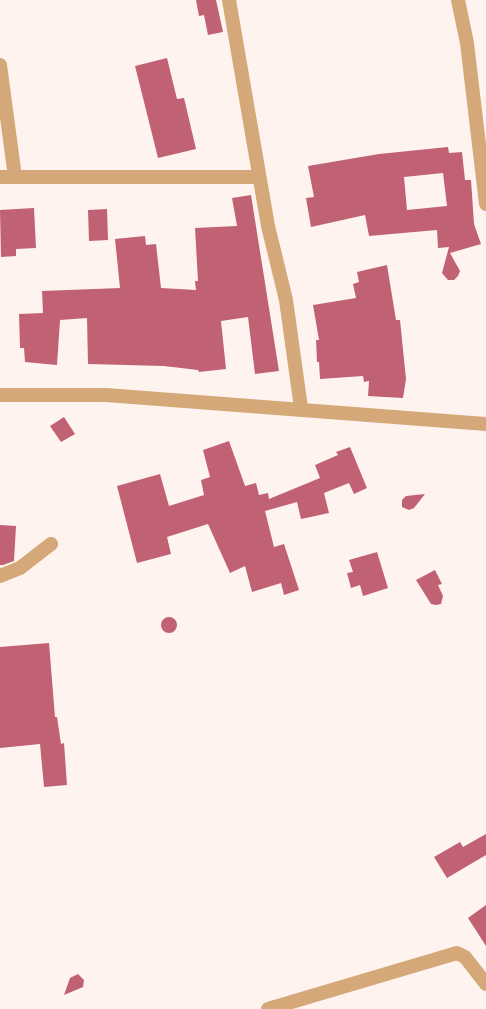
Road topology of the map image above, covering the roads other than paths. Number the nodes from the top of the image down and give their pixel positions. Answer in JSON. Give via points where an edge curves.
{"nodes":[{"id":1,"x":229,"y":0,"type":"edge"},
{"id":2,"x":458,"y":0,"type":"edge"},
{"id":3,"x":0,"y":65,"type":"edge"},
{"id":4,"x":0,"y":177,"type":"edge"},
{"id":5,"x":15,"y":177,"type":"junction"},
{"id":6,"x":259,"y":177,"type":"junction"},
{"id":7,"x":486,"y":204,"type":"edge"},
{"id":8,"x":0,"y":395,"type":"edge"},
{"id":9,"x":301,"y":408,"type":"junction"},
{"id":10,"x":486,"y":424,"type":"edge"},
{"id":11,"x":51,"y":544,"type":"dead end"},
{"id":12,"x":0,"y":576,"type":"edge"},
{"id":13,"x":486,"y":984,"type":"edge"},
{"id":14,"x":268,"y":1009,"type":"edge"}],
"edges":[{"from":1,"to":6,"type":"street"},
{"from":2,"to":7,"type":"street","via":[[467,43]]},
{"from":3,"to":5,"type":"street"},
{"from":4,"to":5,"type":"street"},
{"from":5,"to":6,"type":"street"},
{"from":6,"to":9,"type":"street","via":[[286,300]]},
{"from":8,"to":9,"type":"street","via":[[106,395]]},
{"from":9,"to":10,"type":"street"},
{"from":11,"to":12,"type":"street","via":[[20,568]]},
{"from":13,"to":14,"type":"street","via":[[465,957],[457,953]]}]}
